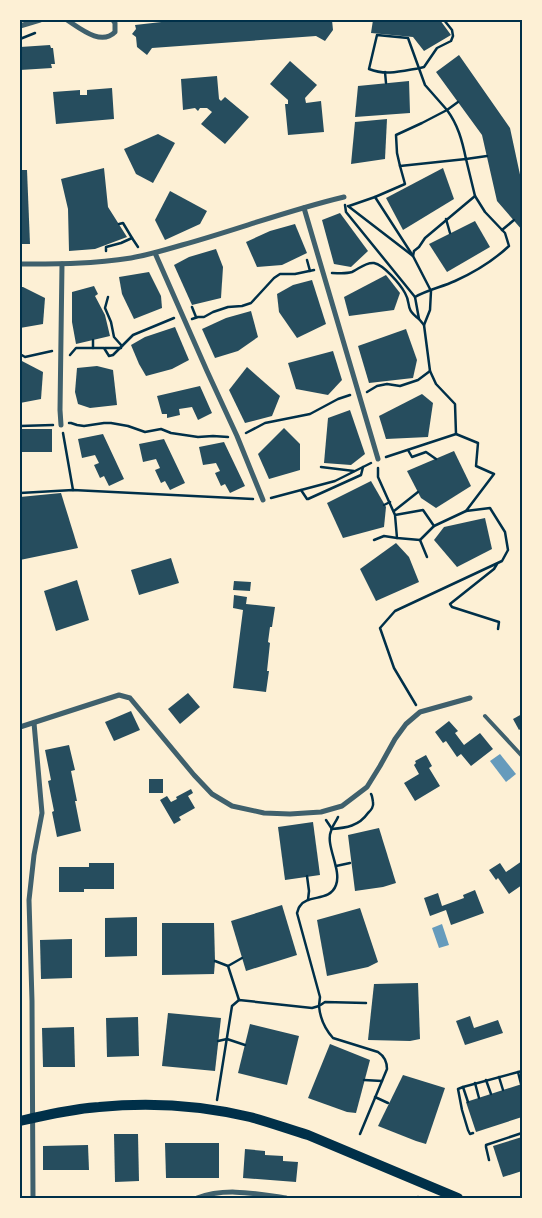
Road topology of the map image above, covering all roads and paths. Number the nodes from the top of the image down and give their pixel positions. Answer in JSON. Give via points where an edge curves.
{"nodes":[{"id":1,"x":40,"y":20,"type":"edge"},
{"id":2,"x":67,"y":20,"type":"edge"},
{"id":3,"x":113,"y":20,"type":"edge"},
{"id":4,"x":444,"y":20,"type":"edge"},
{"id":5,"x":20,"y":26,"type":"edge"},
{"id":6,"x":420,"y":68,"type":"junction"},
{"id":7,"x":385,"y":72,"type":"junction"},
{"id":8,"x":386,"y":83,"type":"dead end"},
{"id":9,"x":458,"y":102,"type":"dead end"},
{"id":10,"x":447,"y":110,"type":"junction"},
{"id":11,"x":487,"y":156,"type":"dead end"},
{"id":12,"x":466,"y":159,"type":"junction"},
{"id":13,"x":400,"y":166,"type":"junction"},
{"id":14,"x":474,"y":196,"type":"junction"},
{"id":15,"x":344,"y":197,"type":"dead end"},
{"id":16,"x":376,"y":197,"type":"junction"},
{"id":17,"x":349,"y":206,"type":"junction"},
{"id":18,"x":304,"y":208,"type":"junction"},
{"id":19,"x":446,"y":220,"type":"junction"},
{"id":20,"x":514,"y":220,"type":"dead end"},
{"id":21,"x":119,"y":224,"type":"dead end"},
{"id":22,"x":502,"y":230,"type":"junction"},
{"id":23,"x":450,"y":233,"type":"dead end"},
{"id":24,"x":132,"y":238,"type":"junction"},
{"id":25,"x":138,"y":247,"type":"dead end"},
{"id":26,"x":106,"y":252,"type":"dead end"},
{"id":27,"x":155,"y":253,"type":"junction"},
{"id":28,"x":413,"y":256,"type":"junction"},
{"id":29,"x":307,"y":260,"type":"dead end"},
{"id":30,"x":20,"y":264,"type":"edge"},
{"id":31,"x":62,"y":264,"type":"junction"},
{"id":32,"x":318,"y":270,"type":"dead end"},
{"id":33,"x":310,"y":271,"type":"junction"},
{"id":34,"x":326,"y":272,"type":"dead end"},
{"id":35,"x":431,"y":290,"type":"junction"},
{"id":36,"x":108,"y":297,"type":"dead end"},
{"id":37,"x":415,"y":297,"type":"junction"},
{"id":38,"x":192,"y":307,"type":"dead end"},
{"id":39,"x":178,"y":317,"type":"dead end"},
{"id":40,"x":419,"y":319,"type":"junction"},
{"id":41,"x":424,"y":325,"type":"junction"},
{"id":42,"x":93,"y":340,"type":"dead end"},
{"id":43,"x":121,"y":347,"type":"junction"},
{"id":44,"x":93,"y":348,"type":"junction"},
{"id":45,"x":104,"y":348,"type":"junction"},
{"id":46,"x":55,"y":350,"type":"dead end"},
{"id":47,"x":21,"y":355,"type":"edge"},
{"id":48,"x":64,"y":356,"type":"dead end"},
{"id":49,"x":20,"y":360,"type":"edge"},
{"id":50,"x":430,"y":371,"type":"junction"},
{"id":51,"x":364,"y":393,"type":"dead end"},
{"id":52,"x":355,"y":394,"type":"dead end"},
{"id":53,"x":63,"y":424,"type":"junction"},
{"id":54,"x":20,"y":426,"type":"edge"},
{"id":55,"x":456,"y":434,"type":"junction"},
{"id":56,"x":240,"y":436,"type":"dead end"},
{"id":57,"x":231,"y":438,"type":"dead end"},
{"id":58,"x":408,"y":450,"type":"junction"},
{"id":59,"x":436,"y":459,"type":"dead end"},
{"id":60,"x":378,"y":460,"type":"junction"},
{"id":61,"x":363,"y":467,"type":"junction"},
{"id":62,"x":321,"y":468,"type":"dead end"},
{"id":63,"x":355,"y":471,"type":"junction"},
{"id":64,"x":378,"y":477,"type":"dead end"},
{"id":65,"x":73,"y":490,"type":"junction"},
{"id":66,"x":301,"y":490,"type":"junction"},
{"id":67,"x":418,"y":492,"type":"dead end"},
{"id":68,"x":20,"y":493,"type":"edge"},
{"id":69,"x":263,"y":500,"type":"junction"},
{"id":70,"x":390,"y":502,"type":"junction"},
{"id":71,"x":384,"y":505,"type":"dead end"},
{"id":72,"x":466,"y":511,"type":"junction"},
{"id":73,"x":395,"y":513,"type":"junction"},
{"id":74,"x":434,"y":526,"type":"junction"},
{"id":75,"x":397,"y":538,"type":"junction"},
{"id":76,"x":374,"y":540,"type":"dead end"},
{"id":77,"x":420,"y":540,"type":"junction"},
{"id":78,"x":427,"y":557,"type":"dead end"},
{"id":79,"x":498,"y":563,"type":"junction"},
{"id":80,"x":498,"y":629,"type":"dead end"},
{"id":81,"x":470,"y":698,"type":"dead end"},
{"id":82,"x":420,"y":712,"type":"junction"},
{"id":83,"x":484,"y":716,"type":"dead end"},
{"id":84,"x":34,"y":723,"type":"junction"},
{"id":85,"x":20,"y":727,"type":"edge"},
{"id":86,"x":522,"y":756,"type":"edge"},
{"id":87,"x":367,"y":787,"type":"junction"},
{"id":88,"x":342,"y":806,"type":"junction"},
{"id":89,"x":321,"y":812,"type":"junction"},
{"id":90,"x":332,"y":829,"type":"junction"},
{"id":91,"x":350,"y":863,"type":"dead end"},
{"id":92,"x":336,"y":866,"type":"junction"},
{"id":93,"x":307,"y":876,"type":"dead end"},
{"id":94,"x":308,"y":900,"type":"junction"},
{"id":95,"x":242,"y":958,"type":"dead end"},
{"id":96,"x":215,"y":961,"type":"dead end"},
{"id":97,"x":228,"y":966,"type":"junction"},
{"id":98,"x":239,"y":1000,"type":"junction"},
{"id":99,"x":366,"y":1003,"type":"dead end"},
{"id":100,"x":319,"y":1006,"type":"junction"},
{"id":101,"x":226,"y":1039,"type":"junction"},
{"id":102,"x":218,"y":1041,"type":"dead end"},
{"id":103,"x":245,"y":1045,"type":"dead end"},
{"id":104,"x":522,"y":1071,"type":"edge"},
{"id":105,"x":518,"y":1072,"type":"junction"},
{"id":106,"x":499,"y":1077,"type":"junction"},
{"id":107,"x":364,"y":1080,"type":"dead end"},
{"id":108,"x":486,"y":1080,"type":"junction"},
{"id":109,"x":382,"y":1082,"type":"junction"},
{"id":110,"x":475,"y":1083,"type":"junction"},
{"id":111,"x":521,"y":1084,"type":"edge"},
{"id":112,"x":463,"y":1086,"type":"junction"},
{"id":113,"x":503,"y":1090,"type":"dead end"},
{"id":114,"x":490,"y":1094,"type":"dead end"},
{"id":115,"x":376,"y":1097,"type":"junction"},
{"id":116,"x":479,"y":1098,"type":"dead end"},
{"id":117,"x":468,"y":1102,"type":"dead end"},
{"id":118,"x":388,"y":1103,"type":"dead end"},
{"id":119,"x":216,"y":1110,"type":"junction"},
{"id":120,"x":20,"y":1121,"type":"edge"},
{"id":121,"x":473,"y":1133,"type":"dead end"},
{"id":122,"x":522,"y":1133,"type":"edge"},
{"id":123,"x":360,"y":1134,"type":"dead end"},
{"id":124,"x":489,"y":1160,"type":"dead end"},
{"id":125,"x":33,"y":1198,"type":"edge"},
{"id":126,"x":197,"y":1198,"type":"edge"},
{"id":127,"x":286,"y":1198,"type":"edge"},
{"id":128,"x":458,"y":1198,"type":"edge"}],
"edges":[{"from":1,"to":5,"type":"street"},
{"from":2,"to":3,"type":"street","via":[[101,38],[110,37],[115,32]]},
{"from":4,"to":6,"type":"path","via":[[452,30],[451,41],[437,48]]},
{"from":6,"to":7,"type":"path"},
{"from":6,"to":7,"type":"path","via":[[408,38],[377,35],[368,69]]},
{"from":6,"to":10,"type":"path","via":[[426,85]]},
{"from":7,"to":8,"type":"path"},
{"from":9,"to":10,"type":"path"},
{"from":10,"to":12,"type":"path","via":[[460,132]]},
{"from":10,"to":13,"type":"path","via":[[396,135]]},
{"from":11,"to":12,"type":"path"},
{"from":12,"to":13,"type":"path"},
{"from":12,"to":14,"type":"path"},
{"from":13,"to":16,"type":"path","via":[[405,184]]},
{"from":14,"to":19,"type":"path"},
{"from":14,"to":22,"type":"path"},
{"from":15,"to":18,"type":"street"},
{"from":16,"to":17,"type":"path"},
{"from":16,"to":28,"type":"path"},
{"from":17,"to":28,"type":"path"},
{"from":17,"to":37,"type":"path","via":[[344,204],[346,212]]},
{"from":18,"to":27,"type":"street"},
{"from":18,"to":60,"type":"street"},
{"from":19,"to":23,"type":"path"},
{"from":19,"to":28,"type":"path","via":[[425,238]]},
{"from":20,"to":22,"type":"path"},
{"from":21,"to":24,"type":"path","via":[[123,223]]},
{"from":22,"to":35,"type":"path","via":[[509,246],[495,259]]},
{"from":24,"to":25,"type":"path"},
{"from":24,"to":26,"type":"path","via":[[106,247]]},
{"from":27,"to":31,"type":"street"},
{"from":27,"to":69,"type":"street"},
{"from":28,"to":35,"type":"path"},
{"from":29,"to":33,"type":"path"},
{"from":30,"to":31,"type":"street"},
{"from":31,"to":53,"type":"street"},
{"from":32,"to":33,"type":"path"},
{"from":33,"to":38,"type":"path","via":[[280,274],[251,303],[242,306],[228,307],[204,317],[197,317]]},
{"from":34,"to":40,"type":"path","via":[[343,274],[376,263],[406,294],[411,313]]},
{"from":35,"to":37,"type":"path"},
{"from":35,"to":41,"type":"path","via":[[430,310]]},
{"from":36,"to":43,"type":"path","via":[[105,308],[114,338]]},
{"from":37,"to":40,"type":"path"},
{"from":39,"to":43,"type":"path","via":[[133,335]]},
{"from":40,"to":41,"type":"path"},
{"from":41,"to":50,"type":"path"},
{"from":42,"to":44,"type":"path"},
{"from":43,"to":45,"type":"path"},
{"from":43,"to":45,"type":"path","via":[[109,356]]},
{"from":44,"to":45,"type":"path"},
{"from":44,"to":48,"type":"path","via":[[76,348],[69,356]]},
{"from":46,"to":47,"type":"path","via":[[25,357]]},
{"from":47,"to":49,"type":"path"},
{"from":50,"to":51,"type":"path","via":[[418,380],[400,386],[377,386]]},
{"from":50,"to":55,"type":"path","via":[[436,384],[455,404]]},
{"from":52,"to":56,"type":"path","via":[[310,414],[265,423]]},
{"from":53,"to":54,"type":"path"},
{"from":53,"to":57,"type":"path","via":[[111,423],[145,432],[161,430],[198,437]]},
{"from":53,"to":65,"type":"path"},
{"from":55,"to":58,"type":"path"},
{"from":55,"to":72,"type":"path","via":[[478,443],[476,466],[494,474]]},
{"from":58,"to":59,"type":"path","via":[[412,457],[426,452]]},
{"from":58,"to":60,"type":"path"},
{"from":60,"to":61,"type":"path"},
{"from":61,"to":63,"type":"path"},
{"from":61,"to":66,"type":"path","via":[[360,475],[308,499]]},
{"from":62,"to":63,"type":"path"},
{"from":63,"to":66,"type":"path","via":[[335,481]]},
{"from":64,"to":70,"type":"path"},
{"from":65,"to":68,"type":"path"},
{"from":65,"to":69,"type":"path"},
{"from":66,"to":69,"type":"path"},
{"from":67,"to":73,"type":"path"},
{"from":70,"to":71,"type":"path"},
{"from":70,"to":73,"type":"path"},
{"from":72,"to":74,"type":"path"},
{"from":72,"to":79,"type":"path","via":[[490,508],[505,532],[508,550]]},
{"from":73,"to":74,"type":"path","via":[[423,510]]},
{"from":73,"to":75,"type":"path"},
{"from":74,"to":77,"type":"path"},
{"from":75,"to":76,"type":"path","via":[[384,536]]},
{"from":75,"to":77,"type":"path"},
{"from":77,"to":78,"type":"path"},
{"from":79,"to":80,"type":"path","via":[[450,604],[499,622]]},
{"from":79,"to":82,"type":"path","via":[[395,611],[380,628],[394,668]]},
{"from":81,"to":82,"type":"street"},
{"from":82,"to":87,"type":"street","via":[[395,739]]},
{"from":83,"to":86,"type":"lane"},
{"from":84,"to":85,"type":"street"},
{"from":84,"to":89,"type":"street","via":[[119,695],[130,698],[194,775],[212,794],[232,806],[264,813]]},
{"from":84,"to":125,"type":"street","via":[[42,813],[29,900]]},
{"from":87,"to":88,"type":"street"},
{"from":87,"to":90,"type":"path","via":[[373,806],[366,816],[346,828]]},
{"from":88,"to":89,"type":"street"},
{"from":88,"to":90,"type":"path"},
{"from":89,"to":90,"type":"path"},
{"from":90,"to":92,"type":"path","via":[[330,839]]},
{"from":91,"to":92,"type":"path"},
{"from":92,"to":94,"type":"path","via":[[336,885],[332,891],[324,897]]},
{"from":93,"to":94,"type":"path"},
{"from":94,"to":100,"type":"path","via":[[300,905],[297,913],[320,997]]},
{"from":95,"to":97,"type":"path"},
{"from":96,"to":97,"type":"path"},
{"from":97,"to":98,"type":"path"},
{"from":98,"to":100,"type":"path","via":[[312,1008]]},
{"from":98,"to":101,"type":"path","via":[[232,1006]]},
{"from":99,"to":100,"type":"path","via":[[325,1002]]},
{"from":100,"to":109,"type":"path","via":[[321,1019],[333,1038],[384,1056],[387,1069]]},
{"from":101,"to":102,"type":"path"},
{"from":101,"to":103,"type":"path"},
{"from":101,"to":119,"type":"path"},
{"from":104,"to":105,"type":"path"},
{"from":105,"to":106,"type":"path"},
{"from":105,"to":111,"type":"path"},
{"from":106,"to":108,"type":"path"},
{"from":106,"to":113,"type":"path"},
{"from":107,"to":109,"type":"path"},
{"from":108,"to":110,"type":"path"},
{"from":108,"to":114,"type":"path"},
{"from":109,"to":115,"type":"path"},
{"from":110,"to":112,"type":"path"},
{"from":110,"to":116,"type":"path"},
{"from":112,"to":117,"type":"path"},
{"from":112,"to":121,"type":"path","via":[[458,1089],[462,1110],[470,1134]]},
{"from":115,"to":118,"type":"path"},
{"from":115,"to":123,"type":"path"},
{"from":119,"to":120,"type":"main road","via":[[145,1104],[59,1112]]},
{"from":119,"to":128,"type":"main road","via":[[308,1135]]},
{"from":122,"to":124,"type":"path","via":[[486,1145]]},
{"from":126,"to":127,"type":"street","via":[[233,1191]]}]}
